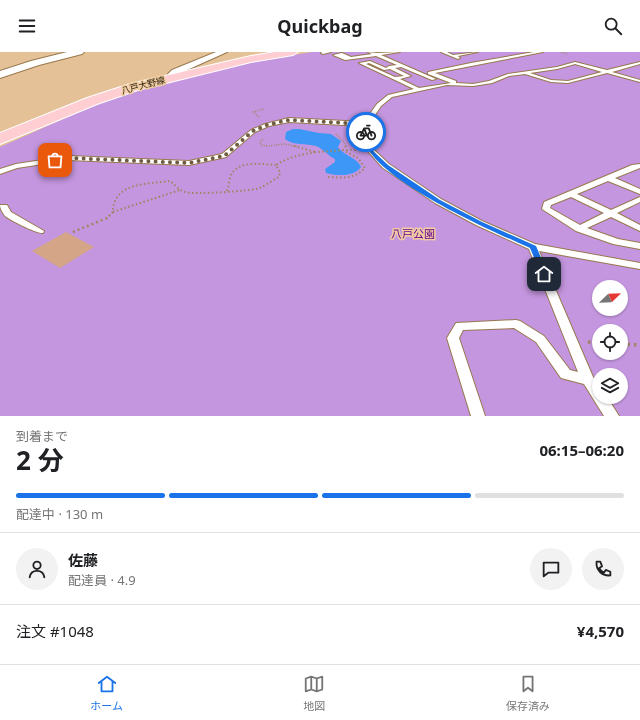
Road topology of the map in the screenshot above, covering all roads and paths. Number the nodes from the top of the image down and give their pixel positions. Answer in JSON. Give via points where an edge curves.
{"nodes":[{"id":1,"x":79,"y":52,"type":"edge"},
{"id":2,"x":223,"y":52,"type":"edge"},
{"id":3,"x":293,"y":52,"type":"edge"},
{"id":4,"x":329,"y":52,"type":"edge"},
{"id":5,"x":398,"y":52,"type":"edge"},
{"id":6,"x":443,"y":52,"type":"edge"},
{"id":7,"x":476,"y":52,"type":"edge"},
{"id":8,"x":541,"y":52,"type":"edge"},
{"id":9,"x":323,"y":53,"type":"edge"},
{"id":10,"x":372,"y":53,"type":"edge"},
{"id":11,"x":357,"y":54,"type":"edge"},
{"id":12,"x":363,"y":56,"type":"junction"},
{"id":13,"x":453,"y":56,"type":"junction"},
{"id":14,"x":351,"y":58,"type":"dead end"},
{"id":15,"x":460,"y":58,"type":"dead end"},
{"id":16,"x":371,"y":60,"type":"junction"},
{"id":17,"x":640,"y":63,"type":"edge"},
{"id":18,"x":402,"y":65,"type":"junction"},
{"id":19,"x":390,"y":68,"type":"junction"},
{"id":20,"x":605,"y":72,"type":"junction"},
{"id":21,"x":525,"y":73,"type":"junction"},
{"id":22,"x":0,"y":75,"type":"edge"},
{"id":23,"x":175,"y":76,"type":"junction"},
{"id":24,"x":394,"y":79,"type":"junction"},
{"id":25,"x":384,"y":81,"type":"dead end"},
{"id":26,"x":640,"y":81,"type":"edge"},
{"id":27,"x":447,"y":84,"type":"junction"},
{"id":28,"x":462,"y":85,"type":"junction"},
{"id":29,"x":419,"y":90,"type":"junction"},
{"id":30,"x":366,"y":124,"type":"junction"},
{"id":31,"x":330,"y":132,"type":"dead end"},
{"id":32,"x":0,"y":139,"type":"edge"},
{"id":33,"x":264,"y":139,"type":"dead end"},
{"id":34,"x":369,"y":149,"type":"junction"},
{"id":35,"x":343,"y":150,"type":"junction"},
{"id":36,"x":347,"y":150,"type":"junction"},
{"id":37,"x":315,"y":153,"type":"junction"},
{"id":38,"x":276,"y":165,"type":"junction"},
{"id":39,"x":640,"y":166,"type":"edge"},
{"id":40,"x":0,"y":172,"type":"edge"},
{"id":41,"x":328,"y":177,"type":"dead end"},
{"id":42,"x":608,"y":178,"type":"junction"},
{"id":43,"x":180,"y":190,"type":"junction"},
{"id":44,"x":227,"y":192,"type":"junction"},
{"id":45,"x":640,"y":192,"type":"edge"},
{"id":46,"x":571,"y":194,"type":"junction"},
{"id":47,"x":640,"y":199,"type":"edge"},
{"id":48,"x":0,"y":207,"type":"edge"},
{"id":49,"x":114,"y":212,"type":"junction"},
{"id":50,"x":611,"y":213,"type":"junction"},
{"id":51,"x":640,"y":228,"type":"edge"},
{"id":52,"x":579,"y":229,"type":"junction"},
{"id":53,"x":40,"y":231,"type":"dead end"},
{"id":54,"x":73,"y":232,"type":"dead end"},
{"id":55,"x":640,"y":246,"type":"edge"},
{"id":56,"x":533,"y":247,"type":"junction"},
{"id":57,"x":640,"y":266,"type":"edge"},
{"id":58,"x":628,"y":344,"type":"edge"},
{"id":59,"x":640,"y":345,"type":"edge"},
{"id":60,"x":588,"y":380,"type":"junction"},
{"id":61,"x":592,"y":386,"type":"edge"},
{"id":62,"x":604,"y":404,"type":"edge"},
{"id":63,"x":478,"y":416,"type":"edge"},
{"id":64,"x":612,"y":416,"type":"edge"}],
"edges":[{"from":1,"to":22,"type":"street"},
{"from":2,"to":23,"type":"street","via":[[175,72]]},
{"from":3,"to":23,"type":"main road","name":"八戸大野線"},
{"from":4,"to":9,"type":"lane"},
{"from":5,"to":10,"type":"lane"},
{"from":6,"to":13,"type":"lane"},
{"from":7,"to":13,"type":"lane"},
{"from":8,"to":28,"type":"lane","via":[[430,73]]},
{"from":10,"to":12,"type":"lane"},
{"from":10,"to":18,"type":"lane"},
{"from":11,"to":12,"type":"lane"},
{"from":11,"to":14,"type":"lane"},
{"from":11,"to":16,"type":"lane"},
{"from":12,"to":16,"type":"lane"},
{"from":13,"to":15,"type":"lane"},
{"from":16,"to":19,"type":"lane"},
{"from":17,"to":20,"type":"lane"},
{"from":18,"to":19,"type":"lane"},
{"from":18,"to":27,"type":"lane"},
{"from":19,"to":24,"type":"lane","via":[[409,76]]},
{"from":19,"to":24,"type":"lane","via":[[386,69],[370,62],[361,63]]},
{"from":20,"to":21,"type":"lane","via":[[575,63]]},
{"from":20,"to":21,"type":"lane","via":[[560,83]]},
{"from":20,"to":26,"type":"lane"},
{"from":21,"to":28,"type":"lane","via":[[508,75],[490,82]]},
{"from":23,"to":32,"type":"main road","name":"八戸大野線","via":[[98,99]]},
{"from":24,"to":25,"type":"lane"},
{"from":24,"to":29,"type":"lane"},
{"from":27,"to":28,"type":"lane"},
{"from":27,"to":29,"type":"lane"},
{"from":29,"to":30,"type":"lane","via":[[390,96],[379,105]]},
{"from":30,"to":34,"type":"lane","via":[[366,141]]},
{"from":30,"to":40,"type":"lane","via":[[284,121],[253,131],[224,156],[189,163],[69,158],[16,166]]},
{"from":31,"to":36,"type":"path","via":[[338,135]]},
{"from":33,"to":37,"type":"path","via":[[260,142],[261,145],[290,145]]},
{"from":34,"to":36,"type":"path"},
{"from":34,"to":56,"type":"lane","via":[[386,166],[438,202]]},
{"from":35,"to":36,"type":"path"},
{"from":35,"to":37,"type":"path"},
{"from":35,"to":41,"type":"path","via":[[358,158],[365,168],[362,173],[351,177]]},
{"from":37,"to":38,"type":"path","via":[[286,159]]},
{"from":38,"to":44,"type":"path","via":[[239,167],[232,173]]},
{"from":38,"to":44,"type":"path","via":[[280,172],[279,177],[259,188]]},
{"from":39,"to":42,"type":"lane"},
{"from":42,"to":45,"type":"lane"},
{"from":42,"to":46,"type":"lane"},
{"from":43,"to":44,"type":"path"},
{"from":43,"to":49,"type":"path"},
{"from":43,"to":49,"type":"path","via":[[170,181],[134,186],[121,191],[113,203]]},
{"from":46,"to":50,"type":"lane"},
{"from":46,"to":52,"type":"lane","via":[[547,204],[546,209]]},
{"from":47,"to":50,"type":"lane"},
{"from":48,"to":53,"type":"lane","via":[[4,207],[8,214]]},
{"from":49,"to":54,"type":"path","via":[[107,218]]},
{"from":50,"to":51,"type":"lane"},
{"from":50,"to":52,"type":"lane"},
{"from":52,"to":55,"type":"lane","via":[[618,243]]},
{"from":56,"to":57,"type":"lane"},
{"from":56,"to":60,"type":"lane"},
{"from":58,"to":59,"type":"path"},
{"from":60,"to":61,"type":"lane"},
{"from":60,"to":63,"type":"lane","via":[[566,374],[540,338],[516,324],[460,326],[453,338]]},
{"from":62,"to":64,"type":"lane"}]}
